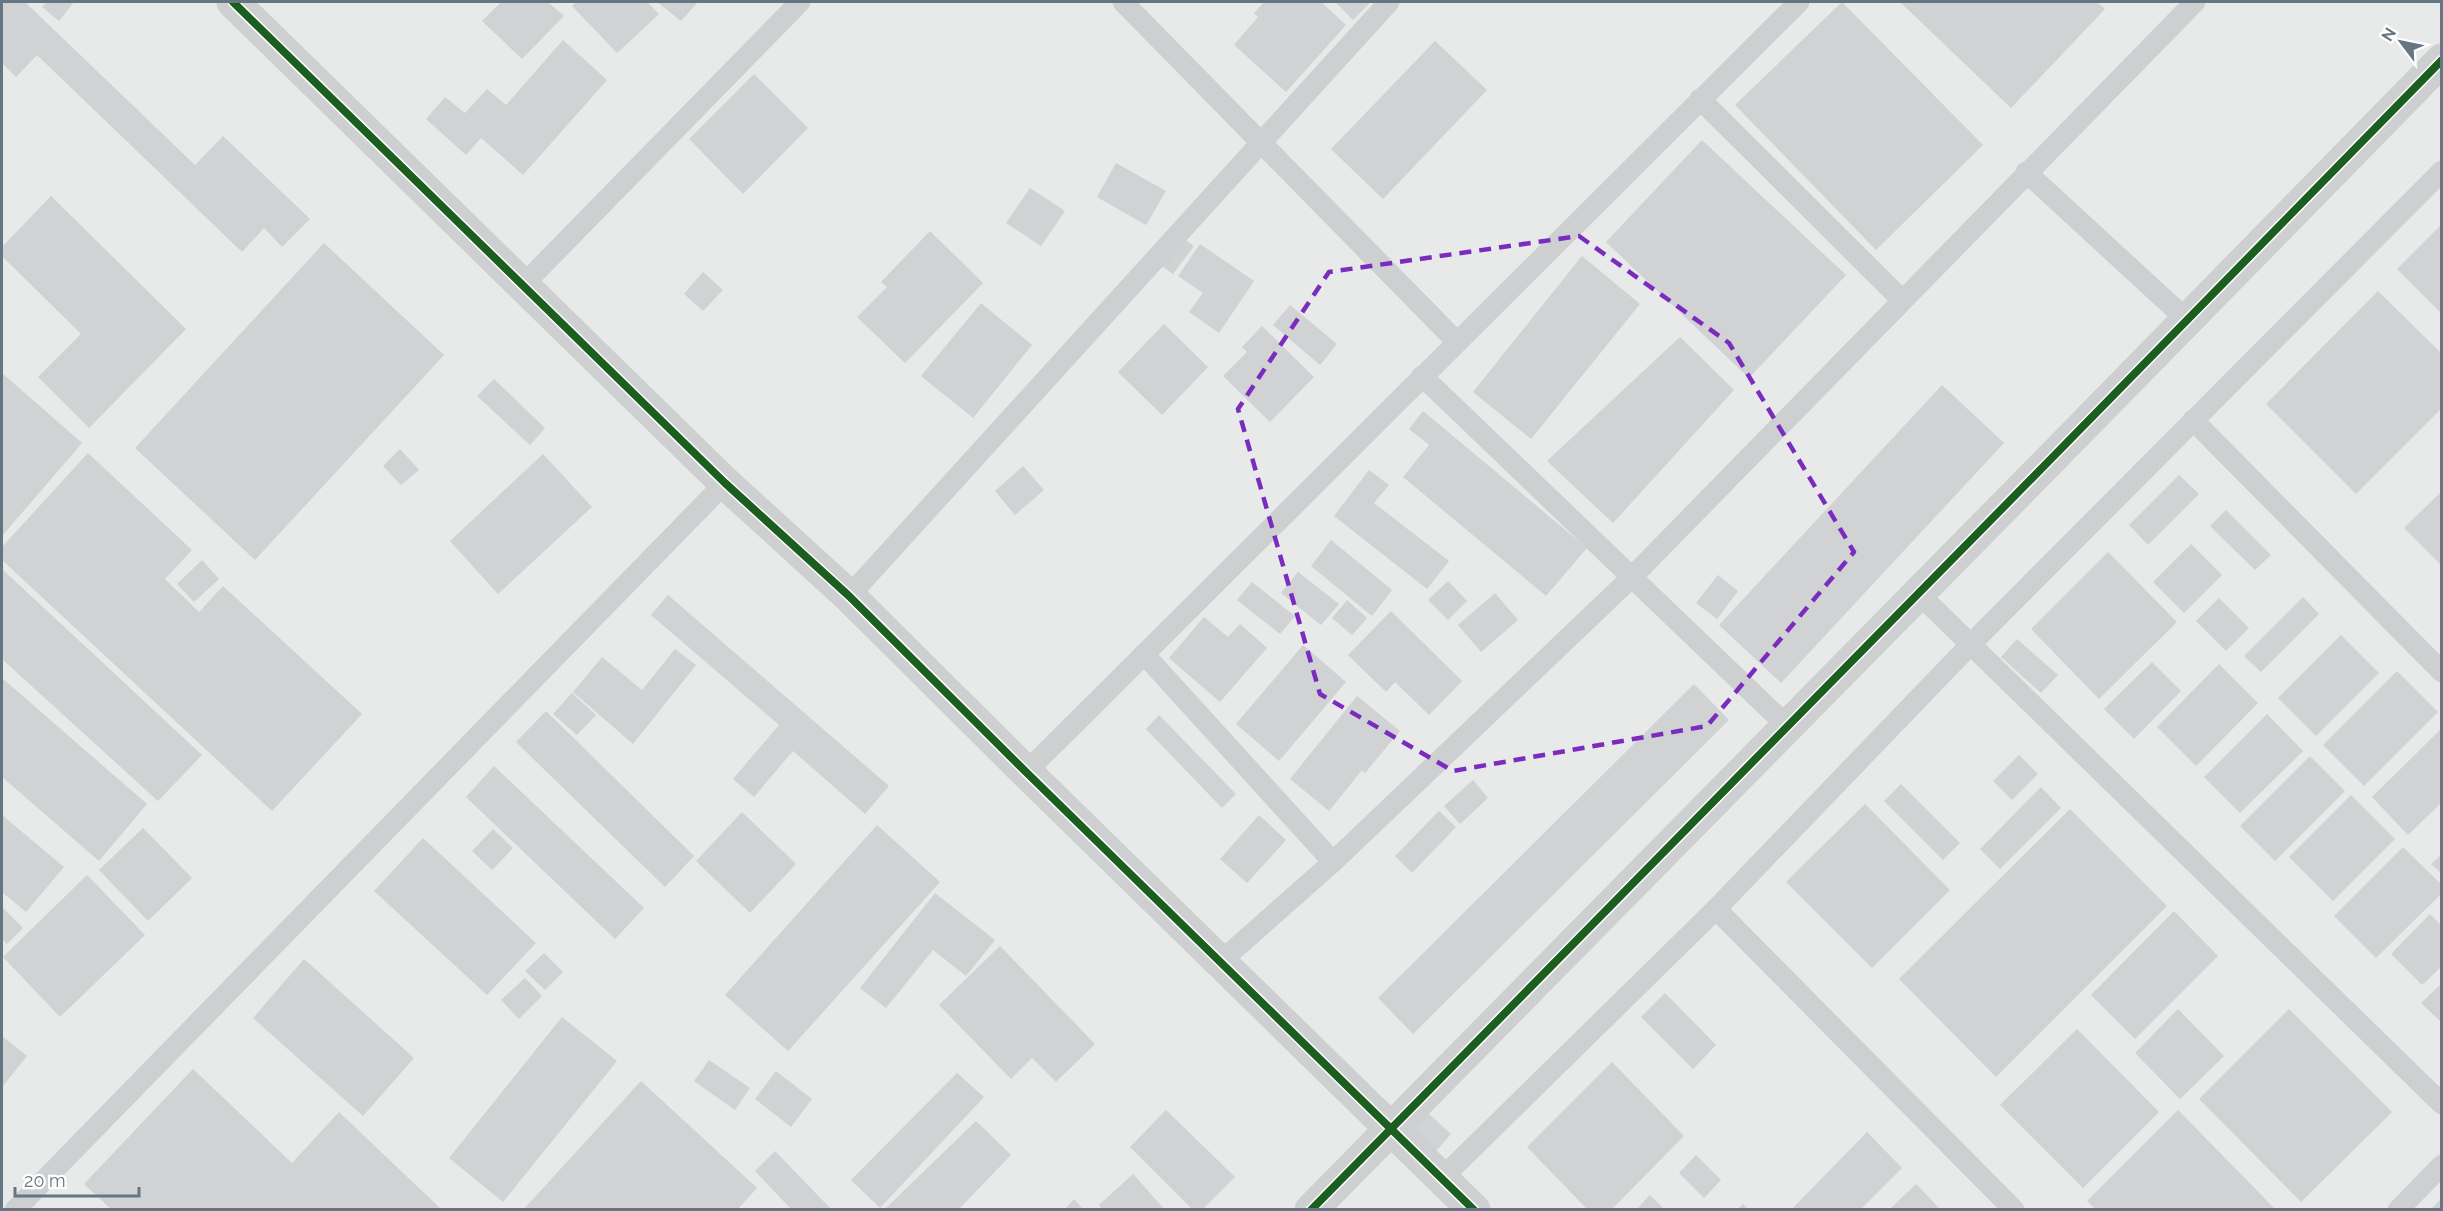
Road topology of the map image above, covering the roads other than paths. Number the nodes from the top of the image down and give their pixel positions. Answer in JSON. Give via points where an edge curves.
{"nodes":[{"id":1,"x":233,"y":2,"type":"edge"},
{"id":2,"x":800,"y":2,"type":"edge"},
{"id":3,"x":1123,"y":2,"type":"edge"},
{"id":4,"x":1389,"y":2,"type":"edge"},
{"id":5,"x":1799,"y":2,"type":"edge"},
{"id":6,"x":2195,"y":2,"type":"edge"},
{"id":7,"x":2442,"y":60,"type":"edge"},
{"id":8,"x":1700,"y":99,"type":"junction"},
{"id":9,"x":1262,"y":143,"type":"junction"},
{"id":10,"x":2442,"y":171,"type":"edge"},
{"id":11,"x":2026,"y":172,"type":"junction"},
{"id":12,"x":522,"y":286,"type":"junction"},
{"id":13,"x":1902,"y":300,"type":"junction"},
{"id":14,"x":2187,"y":320,"type":"junction"},
{"id":15,"x":1457,"y":342,"type":"junction"},
{"id":16,"x":1422,"y":376,"type":"junction"},
{"id":17,"x":2193,"y":420,"type":"junction"},
{"id":18,"x":725,"y":483,"type":"junction"},
{"id":19,"x":1632,"y":577,"type":"junction"},
{"id":20,"x":1919,"y":594,"type":"junction"},
{"id":21,"x":849,"y":596,"type":"junction"},
{"id":22,"x":1970,"y":645,"type":"junction"},
{"id":23,"x":1144,"y":654,"type":"junction"},
{"id":24,"x":2442,"y":672,"type":"edge"},
{"id":25,"x":1786,"y":726,"type":"junction"},
{"id":26,"x":1026,"y":772,"type":"junction"},
{"id":27,"x":1333,"y":862,"type":"junction"},
{"id":28,"x":1716,"y":909,"type":"junction"},
{"id":29,"x":1220,"y":962,"type":"junction"},
{"id":30,"x":2442,"y":1104,"type":"edge"},
{"id":31,"x":1391,"y":1128,"type":"junction"},
{"id":32,"x":2442,"y":1165,"type":"edge"},
{"id":33,"x":1442,"y":1178,"type":"junction"},
{"id":34,"x":15,"y":1209,"type":"edge"},
{"id":35,"x":1311,"y":1209,"type":"edge"},
{"id":36,"x":1474,"y":1209,"type":"edge"},
{"id":37,"x":2014,"y":1209,"type":"edge"},
{"id":38,"x":2398,"y":1209,"type":"edge"}],
"edges":[{"from":1,"to":12,"type":"street"},
{"from":2,"to":12,"type":"lane"},
{"from":3,"to":9,"type":"lane"},
{"from":4,"to":9,"type":"lane"},
{"from":5,"to":8,"type":"lane"},
{"from":6,"to":11,"type":"lane"},
{"from":7,"to":14,"type":"street"},
{"from":8,"to":13,"type":"lane"},
{"from":8,"to":15,"type":"lane"},
{"from":9,"to":15,"type":"lane"},
{"from":9,"to":21,"type":"lane"},
{"from":10,"to":17,"type":"lane"},
{"from":11,"to":13,"type":"lane"},
{"from":11,"to":14,"type":"lane"},
{"from":12,"to":18,"type":"street"},
{"from":13,"to":19,"type":"lane"},
{"from":14,"to":20,"type":"street"},
{"from":15,"to":16,"type":"lane"},
{"from":16,"to":19,"type":"lane"},
{"from":16,"to":23,"type":"lane"},
{"from":17,"to":22,"type":"lane"},
{"from":17,"to":24,"type":"lane"},
{"from":18,"to":21,"type":"street"},
{"from":18,"to":34,"type":"lane"},
{"from":19,"to":25,"type":"lane"},
{"from":19,"to":27,"type":"lane"},
{"from":20,"to":22,"type":"lane"},
{"from":20,"to":25,"type":"street"},
{"from":21,"to":26,"type":"street"},
{"from":22,"to":28,"type":"lane"},
{"from":22,"to":30,"type":"lane"},
{"from":23,"to":26,"type":"lane"},
{"from":23,"to":27,"type":"lane"},
{"from":25,"to":31,"type":"street"},
{"from":26,"to":29,"type":"street"},
{"from":27,"to":29,"type":"lane"},
{"from":28,"to":33,"type":"lane"},
{"from":28,"to":37,"type":"lane"},
{"from":29,"to":31,"type":"street"},
{"from":31,"to":33,"type":"street"},
{"from":31,"to":35,"type":"street"},
{"from":32,"to":38,"type":"lane"},
{"from":33,"to":36,"type":"street"}]}
